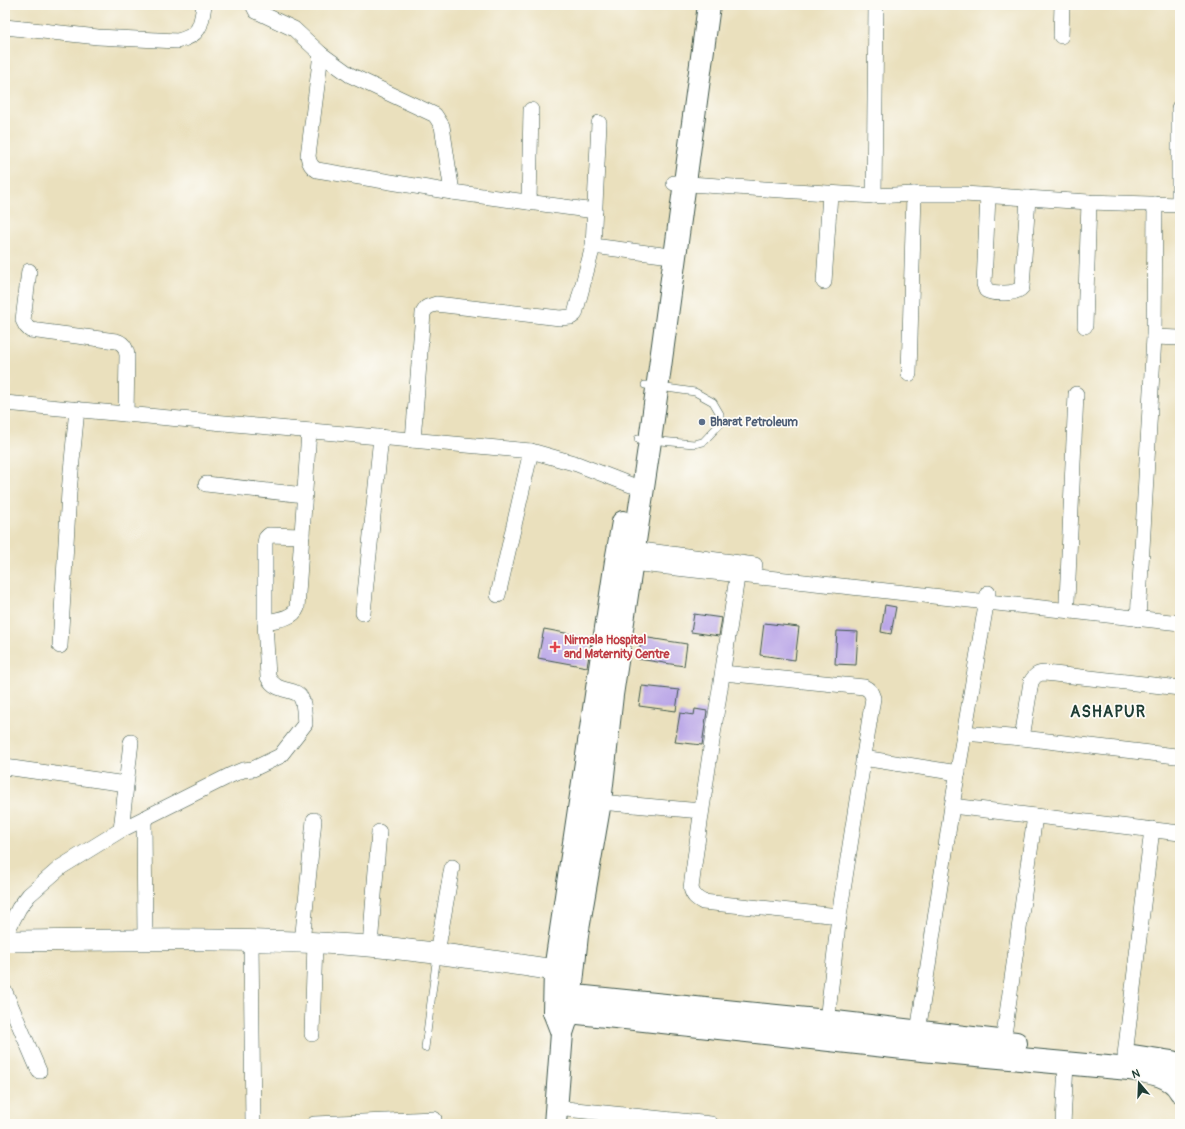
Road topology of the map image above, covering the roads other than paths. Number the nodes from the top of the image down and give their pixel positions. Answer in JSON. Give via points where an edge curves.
{"nodes":[{"id":1,"x":204,"y":5,"type":"edge"},
{"id":2,"x":253,"y":5,"type":"edge"},
{"id":3,"x":696,"y":5,"type":"edge"},
{"id":4,"x":709,"y":5,"type":"edge"},
{"id":5,"x":876,"y":5,"type":"edge"},
{"id":6,"x":1062,"y":5,"type":"edge"},
{"id":7,"x":5,"y":27,"type":"edge"},
{"id":8,"x":1062,"y":36,"type":"dead end"},
{"id":9,"x":321,"y":54,"type":"junction"},
{"id":10,"x":1179,"y":108,"type":"edge"},
{"id":11,"x":531,"y":110,"type":"dead end"},
{"id":12,"x":599,"y":123,"type":"dead end"},
{"id":13,"x":679,"y":184,"type":"junction"},
{"id":14,"x":452,"y":192,"type":"junction"},
{"id":15,"x":830,"y":194,"type":"junction"},
{"id":16,"x":914,"y":194,"type":"junction"},
{"id":17,"x":874,"y":196,"type":"junction"},
{"id":18,"x":988,"y":196,"type":"junction"},
{"id":19,"x":1028,"y":198,"type":"junction"},
{"id":20,"x":529,"y":202,"type":"junction"},
{"id":21,"x":1089,"y":202,"type":"junction"},
{"id":22,"x":1155,"y":204,"type":"junction"},
{"id":23,"x":1180,"y":205,"type":"edge"},
{"id":24,"x":595,"y":211,"type":"junction"},
{"id":25,"x":593,"y":246,"type":"junction"},
{"id":26,"x":663,"y":255,"type":"junction"},
{"id":27,"x":29,"y":271,"type":"dead end"},
{"id":28,"x":824,"y":282,"type":"dead end"},
{"id":29,"x":1085,"y":326,"type":"dead end"},
{"id":30,"x":1154,"y":337,"type":"junction"},
{"id":31,"x":1180,"y":338,"type":"edge"},
{"id":32,"x":909,"y":374,"type":"dead end"},
{"id":33,"x":651,"y":386,"type":"junction"},
{"id":34,"x":1076,"y":394,"type":"dead end"},
{"id":35,"x":5,"y":403,"type":"edge"},
{"id":36,"x":77,"y":409,"type":"junction"},
{"id":37,"x":126,"y":414,"type":"junction"},
{"id":38,"x":309,"y":431,"type":"junction"},
{"id":39,"x":381,"y":438,"type":"junction"},
{"id":40,"x":412,"y":440,"type":"junction"},
{"id":41,"x":644,"y":440,"type":"junction"},
{"id":42,"x":531,"y":451,"type":"junction"},
{"id":43,"x":206,"y":484,"type":"dead end"},
{"id":44,"x":631,"y":485,"type":"junction"},
{"id":45,"x":304,"y":495,"type":"junction"},
{"id":46,"x":302,"y":536,"type":"junction"},
{"id":47,"x":632,"y":556,"type":"junction"},
{"id":48,"x":738,"y":568,"type":"junction"},
{"id":49,"x":498,"y":596,"type":"dead end"},
{"id":50,"x":987,"y":598,"type":"junction"},
{"id":51,"x":1067,"y":601,"type":"junction"},
{"id":52,"x":363,"y":613,"type":"dead end"},
{"id":53,"x":1180,"y":613,"type":"edge"},
{"id":54,"x":1138,"y":614,"type":"junction"},
{"id":55,"x":265,"y":622,"type":"junction"},
{"id":56,"x":1180,"y":623,"type":"edge"},
{"id":57,"x":60,"y":646,"type":"dead end"},
{"id":58,"x":723,"y":673,"type":"junction"},
{"id":59,"x":1180,"y":688,"type":"edge"},
{"id":60,"x":964,"y":733,"type":"junction"},
{"id":61,"x":1022,"y":738,"type":"junction"},
{"id":62,"x":131,"y":742,"type":"dead end"},
{"id":63,"x":1180,"y":756,"type":"edge"},
{"id":64,"x":863,"y":758,"type":"junction"},
{"id":65,"x":5,"y":767,"type":"edge"},
{"id":66,"x":958,"y":773,"type":"junction"},
{"id":67,"x":126,"y":784,"type":"junction"},
{"id":68,"x":600,"y":802,"type":"junction"},
{"id":69,"x":952,"y":806,"type":"junction"},
{"id":70,"x":701,"y":811,"type":"junction"},
{"id":71,"x":1035,"y":816,"type":"junction"},
{"id":72,"x":144,"y":819,"type":"junction"},
{"id":73,"x":314,"y":820,"type":"dead end"},
{"id":74,"x":1152,"y":829,"type":"junction"},
{"id":75,"x":121,"y":830,"type":"junction"},
{"id":76,"x":379,"y":832,"type":"dead end"},
{"id":77,"x":1180,"y":833,"type":"edge"},
{"id":78,"x":452,"y":867,"type":"dead end"},
{"id":79,"x":838,"y":916,"type":"junction"},
{"id":80,"x":569,"y":934,"type":"junction"},
{"id":81,"x":5,"y":935,"type":"edge"},
{"id":82,"x":145,"y":940,"type":"junction"},
{"id":83,"x":5,"y":941,"type":"edge"},
{"id":84,"x":252,"y":941,"type":"junction"},
{"id":85,"x":309,"y":943,"type":"junction"},
{"id":86,"x":370,"y":946,"type":"junction"},
{"id":87,"x":437,"y":954,"type":"junction"},
{"id":88,"x":555,"y":970,"type":"junction"},
{"id":89,"x":5,"y":992,"type":"edge"},
{"id":90,"x":562,"y":1003,"type":"junction"},
{"id":91,"x":827,"y":1021,"type":"junction"},
{"id":92,"x":918,"y":1032,"type":"junction"},
{"id":93,"x":312,"y":1034,"type":"dead end"},
{"id":94,"x":1003,"y":1042,"type":"junction"},
{"id":95,"x":425,"y":1048,"type":"dead end"},
{"id":96,"x":1125,"y":1055,"type":"junction"},
{"id":97,"x":1066,"y":1063,"type":"junction"},
{"id":98,"x":1180,"y":1065,"type":"edge"},
{"id":99,"x":39,"y":1071,"type":"dead end"},
{"id":100,"x":1180,"y":1090,"type":"edge"},
{"id":101,"x":555,"y":1116,"type":"edge"},
{"id":102,"x":434,"y":1119,"type":"dead end"},
{"id":103,"x":649,"y":1121,"type":"edge"},
{"id":104,"x":383,"y":1123,"type":"edge"},
{"id":105,"x":253,"y":1124,"type":"edge"},
{"id":106,"x":314,"y":1124,"type":"edge"},
{"id":107,"x":325,"y":1124,"type":"edge"},
{"id":108,"x":711,"y":1124,"type":"edge"},
{"id":109,"x":1063,"y":1124,"type":"edge"}],
"edges":[{"from":1,"to":7,"type":"street","via":[[201,25],[196,33],[187,39],[177,41],[98,37]]},
{"from":2,"to":9,"type":"street","via":[[256,11],[294,29]]},
{"from":3,"to":13,"type":"main road"},
{"from":4,"to":13,"type":"main road"},
{"from":5,"to":17,"type":"street"},
{"from":6,"to":8,"type":"street"},
{"from":9,"to":14,"type":"street","via":[[350,75],[435,115],[442,126]]},
{"from":9,"to":14,"type":"street","via":[[308,156],[312,167],[317,170]]},
{"from":10,"to":23,"type":"street"},
{"from":11,"to":20,"type":"street"},
{"from":12,"to":24,"type":"street"},
{"from":13,"to":15,"type":"street"},
{"from":13,"to":26,"type":"main road"},
{"from":13,"to":33,"type":"main road"},
{"from":14,"to":20,"type":"street"},
{"from":15,"to":17,"type":"street"},
{"from":15,"to":28,"type":"street"},
{"from":16,"to":17,"type":"street"},
{"from":16,"to":18,"type":"street"},
{"from":16,"to":32,"type":"street"},
{"from":18,"to":19,"type":"street"},
{"from":18,"to":19,"type":"street","via":[[984,284],[990,292],[1014,293],[1022,287]]},
{"from":19,"to":21,"type":"street"},
{"from":20,"to":24,"type":"street"},
{"from":21,"to":22,"type":"street"},
{"from":21,"to":29,"type":"street"},
{"from":22,"to":23,"type":"street"},
{"from":22,"to":30,"type":"street"},
{"from":24,"to":25,"type":"street"},
{"from":25,"to":26,"type":"street"},
{"from":25,"to":40,"type":"street","via":[[576,314],[571,317],[560,318],[436,304],[427,307],[423,313]]},
{"from":26,"to":33,"type":"main road"},
{"from":27,"to":37,"type":"street","via":[[23,320],[30,330],[116,341],[124,345],[127,355]]},
{"from":30,"to":31,"type":"street"},
{"from":30,"to":54,"type":"street"},
{"from":33,"to":41,"type":"main road"},
{"from":33,"to":41,"type":"lane","via":[[695,392],[713,402],[720,414],[720,424],[703,442],[694,444]]},
{"from":34,"to":51,"type":"street"},
{"from":35,"to":36,"type":"street"},
{"from":36,"to":37,"type":"street"},
{"from":36,"to":57,"type":"street","via":[[68,492]]},
{"from":37,"to":38,"type":"street"},
{"from":38,"to":39,"type":"street"},
{"from":38,"to":45,"type":"street"},
{"from":39,"to":40,"type":"street"},
{"from":39,"to":52,"type":"street"},
{"from":40,"to":42,"type":"street"},
{"from":41,"to":44,"type":"main road"},
{"from":41,"to":47,"type":"main road"},
{"from":42,"to":44,"type":"street","via":[[577,464]]},
{"from":42,"to":49,"type":"street"},
{"from":43,"to":45,"type":"street"},
{"from":44,"to":80,"type":"main road","via":[[616,561]]},
{"from":45,"to":46,"type":"street"},
{"from":46,"to":55,"type":"street","via":[[296,612]]},
{"from":46,"to":55,"type":"street","via":[[275,534],[266,538]]},
{"from":47,"to":48,"type":"street"},
{"from":47,"to":68,"type":"main road"},
{"from":48,"to":50,"type":"street"},
{"from":48,"to":58,"type":"street"},
{"from":50,"to":51,"type":"street"},
{"from":50,"to":54,"type":"street"},
{"from":50,"to":60,"type":"street"},
{"from":51,"to":54,"type":"street"},
{"from":53,"to":54,"type":"street"},
{"from":54,"to":56,"type":"street"},
{"from":55,"to":72,"type":"street","via":[[268,677],[275,687],[297,694],[301,698],[305,724],[280,756],[253,769],[231,774]]},
{"from":58,"to":64,"type":"street","via":[[868,689],[872,693],[872,698]]},
{"from":58,"to":70,"type":"street"},
{"from":59,"to":61,"type":"street","via":[[1039,673],[1031,682]]},
{"from":60,"to":61,"type":"street"},
{"from":60,"to":66,"type":"street"},
{"from":61,"to":63,"type":"street"},
{"from":62,"to":67,"type":"street"},
{"from":64,"to":66,"type":"street"},
{"from":64,"to":79,"type":"street"},
{"from":65,"to":67,"type":"street"},
{"from":66,"to":69,"type":"street"},
{"from":67,"to":75,"type":"street"},
{"from":68,"to":70,"type":"street"},
{"from":68,"to":80,"type":"main road"},
{"from":69,"to":71,"type":"street"},
{"from":69,"to":92,"type":"street"},
{"from":70,"to":79,"type":"street","via":[[691,888],[696,899],[703,902]]},
{"from":71,"to":74,"type":"street"},
{"from":71,"to":94,"type":"street"},
{"from":72,"to":75,"type":"street"},
{"from":72,"to":82,"type":"street"},
{"from":73,"to":85,"type":"street"},
{"from":74,"to":77,"type":"street"},
{"from":74,"to":96,"type":"street"},
{"from":75,"to":81,"type":"street","via":[[61,867],[29,895]]},
{"from":76,"to":86,"type":"street"},
{"from":78,"to":87,"type":"street"},
{"from":79,"to":91,"type":"street"},
{"from":80,"to":88,"type":"main road"},
{"from":80,"to":90,"type":"main road"},
{"from":82,"to":83,"type":"main road"},
{"from":82,"to":84,"type":"main road"},
{"from":84,"to":85,"type":"main road"},
{"from":84,"to":105,"type":"street"},
{"from":85,"to":86,"type":"main road"},
{"from":85,"to":93,"type":"street"},
{"from":86,"to":87,"type":"main road"},
{"from":87,"to":88,"type":"main road"},
{"from":87,"to":95,"type":"lane"},
{"from":88,"to":90,"type":"main road"},
{"from":89,"to":99,"type":"street"},
{"from":90,"to":91,"type":"main road"},
{"from":90,"to":97,"type":"main road","via":[[922,1050]]},
{"from":90,"to":101,"type":"main road"},
{"from":91,"to":92,"type":"main road"},
{"from":92,"to":94,"type":"main road"},
{"from":94,"to":96,"type":"main road"},
{"from":96,"to":98,"type":"main road"},
{"from":97,"to":100,"type":"main road","via":[[1151,1072],[1168,1079]]},
{"from":97,"to":109,"type":"street"},
{"from":101,"to":103,"type":"street"},
{"from":102,"to":104,"type":"street"},
{"from":103,"to":108,"type":"street"},
{"from":104,"to":107,"type":"street"},
{"from":106,"to":107,"type":"street"}]}
